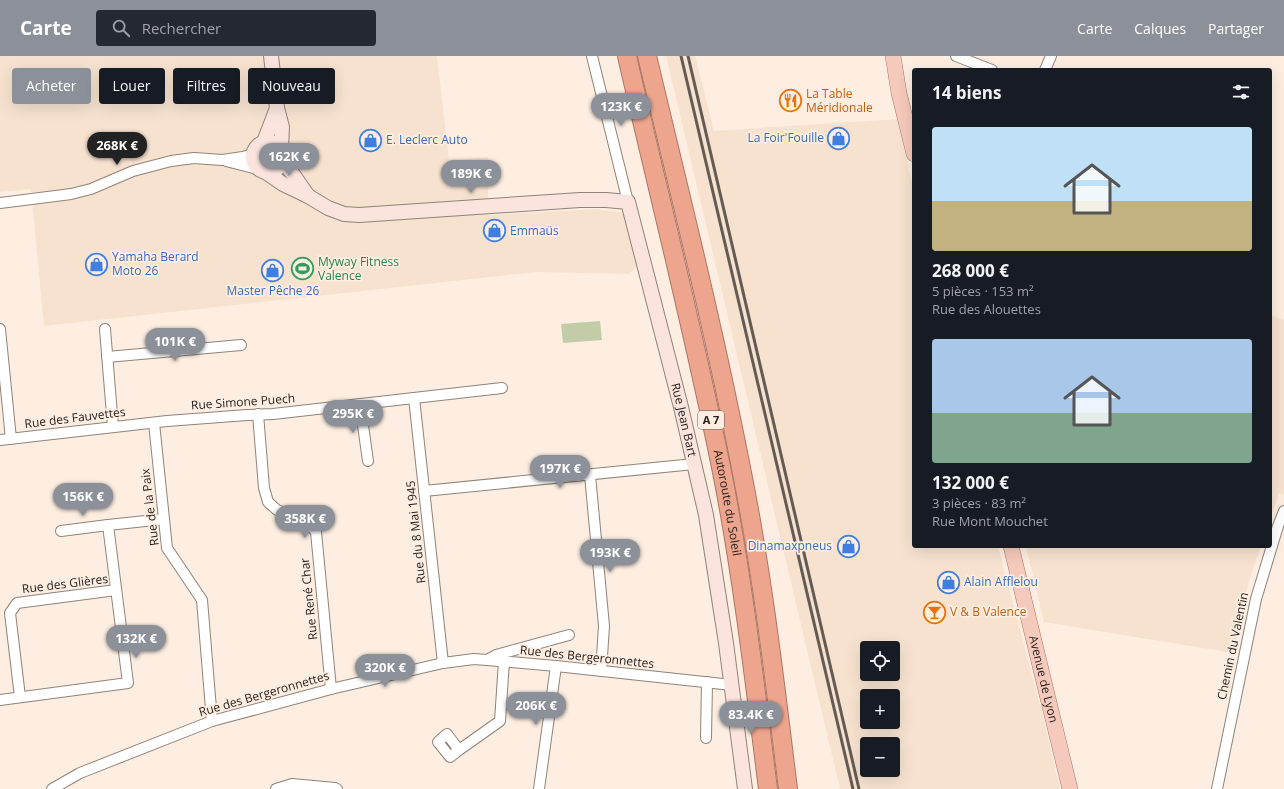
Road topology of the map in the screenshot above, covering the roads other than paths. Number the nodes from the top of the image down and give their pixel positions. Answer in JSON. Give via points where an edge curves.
{"nodes":[{"id":1,"x":272,"y":56,"type":"edge"},
{"id":2,"x":592,"y":56,"type":"edge"},
{"id":3,"x":627,"y":56,"type":"edge"},
{"id":4,"x":647,"y":56,"type":"edge"},
{"id":5,"x":884,"y":56,"type":"edge"},
{"id":6,"x":893,"y":56,"type":"edge"},
{"id":7,"x":956,"y":56,"type":"edge"},
{"id":8,"x":1051,"y":56,"type":"edge"},
{"id":9,"x":987,"y":68,"type":"edge"},
{"id":10,"x":1046,"y":68,"type":"edge"},
{"id":11,"x":899,"y":93,"type":"junction"},
{"id":12,"x":277,"y":108,"type":"junction"},
{"id":13,"x":264,"y":142,"type":"junction"},
{"id":14,"x":912,"y":146,"type":"edge"},
{"id":15,"x":253,"y":154,"type":"junction"},
{"id":16,"x":282,"y":154,"type":"junction"},
{"id":17,"x":222,"y":160,"type":"junction"},
{"id":18,"x":262,"y":171,"type":"junction"},
{"id":19,"x":308,"y":196,"type":"junction"},
{"id":20,"x":628,"y":202,"type":"junction"},
{"id":21,"x":0,"y":203,"type":"edge"},
{"id":22,"x":0,"y":329,"type":"edge"},
{"id":23,"x":105,"y":329,"type":"dead end"},
{"id":24,"x":241,"y":345,"type":"dead end"},
{"id":25,"x":107,"y":357,"type":"junction"},
{"id":26,"x":502,"y":388,"type":"dead end"},
{"id":27,"x":414,"y":398,"type":"junction"},
{"id":28,"x":360,"y":404,"type":"junction"},
{"id":29,"x":258,"y":414,"type":"junction"},
{"id":30,"x":154,"y":423,"type":"junction"},
{"id":31,"x":113,"y":427,"type":"junction"},
{"id":32,"x":11,"y":439,"type":"junction"},
{"id":33,"x":0,"y":440,"type":"edge"},
{"id":34,"x":368,"y":461,"type":"dead end"},
{"id":35,"x":694,"y":464,"type":"junction"},
{"id":36,"x":590,"y":475,"type":"junction"},
{"id":37,"x":424,"y":491,"type":"junction"},
{"id":38,"x":1284,"y":511,"type":"edge"},
{"id":39,"x":164,"y":519,"type":"junction"},
{"id":40,"x":108,"y":525,"type":"junction"},
{"id":41,"x":61,"y":531,"type":"dead end"},
{"id":42,"x":1272,"y":546,"type":"edge"},
{"id":43,"x":1010,"y":548,"type":"edge"},
{"id":44,"x":1271,"y":548,"type":"edge"},
{"id":45,"x":116,"y":590,"type":"junction"},
{"id":46,"x":569,"y":635,"type":"dead end"},
{"id":47,"x":487,"y":660,"type":"junction"},
{"id":48,"x":504,"y":661,"type":"junction"},
{"id":49,"x":442,"y":663,"type":"junction"},
{"id":50,"x":556,"y":666,"type":"junction"},
{"id":51,"x":600,"y":671,"type":"junction"},
{"id":52,"x":707,"y":682,"type":"junction"},
{"id":53,"x":732,"y":685,"type":"junction"},
{"id":54,"x":331,"y":689,"type":"junction"},
{"id":55,"x":20,"y":697,"type":"junction"},
{"id":56,"x":0,"y":700,"type":"edge"},
{"id":57,"x":212,"y":721,"type":"junction"},
{"id":58,"x":706,"y":738,"type":"dead end"},
{"id":59,"x":460,"y":750,"type":"dead end"},
{"id":60,"x":52,"y":789,"type":"edge"},
{"id":61,"x":276,"y":789,"type":"edge"},
{"id":62,"x":336,"y":789,"type":"edge"},
{"id":63,"x":539,"y":789,"type":"edge"},
{"id":64,"x":745,"y":789,"type":"edge"},
{"id":65,"x":768,"y":789,"type":"edge"},
{"id":66,"x":788,"y":789,"type":"edge"},
{"id":67,"x":1070,"y":789,"type":"edge"},
{"id":68,"x":1218,"y":789,"type":"edge"}],
"edges":[{"from":1,"to":12,"type":"street"},
{"from":2,"to":20,"type":"street","name":"Rue Jean Bart"},
{"from":3,"to":65,"type":"highway","name":"Autoroute du Soleil","number":"A 7","via":[[703,380],[723,478],[742,585]]},
{"from":4,"to":66,"type":"highway","name":"Autoroute du Soleil","number":"A 7","via":[[723,377],[743,474],[761,581]]},
{"from":5,"to":11,"type":"main road"},
{"from":6,"to":11,"type":"main road"},
{"from":7,"to":9,"type":"street"},
{"from":8,"to":10,"type":"street"},
{"from":11,"to":14,"type":"main road"},
{"from":12,"to":13,"type":"street"},
{"from":12,"to":16,"type":"street","via":[[282,127]]},
{"from":13,"to":15,"type":"street"},
{"from":13,"to":16,"type":"street","via":[[276,144]]},
{"from":15,"to":17,"type":"street"},
{"from":15,"to":18,"type":"street","via":[[254,164]]},
{"from":16,"to":18,"type":"street","via":[[282,166],[278,170]]},
{"from":16,"to":19,"type":"street"},
{"from":17,"to":18,"type":"street"},
{"from":17,"to":21,"type":"street","via":[[194,158],[171,161],[133,171],[91,189],[71,194]]},
{"from":18,"to":19,"type":"street"},
{"from":19,"to":20,"type":"street","via":[[344,214],[359,215],[580,200]]},
{"from":20,"to":35,"type":"street","name":"Rue Jean Bart"},
{"from":22,"to":32,"type":"street"},
{"from":23,"to":25,"type":"street"},
{"from":24,"to":25,"type":"street"},
{"from":25,"to":31,"type":"street"},
{"from":26,"to":27,"type":"street","name":"Rue Simone Puech"},
{"from":27,"to":28,"type":"street","name":"Rue Simone Puech"},
{"from":27,"to":37,"type":"street","name":"Rue du 8 Mai 1945"},
{"from":28,"to":29,"type":"street","name":"Rue Simone Puech"},
{"from":28,"to":34,"type":"street"},
{"from":29,"to":30,"type":"street","name":"Rue Simone Puech"},
{"from":29,"to":54,"type":"street","name":"Rue René Char","via":[[264,488],[268,502],[277,510],[307,522],[316,532]]},
{"from":30,"to":31,"type":"street","name":"Rue des Fauvettes"},
{"from":30,"to":39,"type":"street","name":"Rue de la Paix"},
{"from":31,"to":32,"type":"street","name":"Rue des Fauvettes"},
{"from":32,"to":33,"type":"street","name":"Rue des Fauvettes"},
{"from":35,"to":36,"type":"street"},
{"from":35,"to":53,"type":"street","name":"Rue Jean Bart","via":[[706,515]]},
{"from":36,"to":37,"type":"street"},
{"from":36,"to":51,"type":"street","via":[[604,626]]},
{"from":37,"to":49,"type":"street","name":"Rue du 8 Mai 1945"},
{"from":38,"to":42,"type":"street","name":"Chemin du Valentin"},
{"from":39,"to":40,"type":"street"},
{"from":39,"to":57,"type":"street","name":"Rue de la Paix","via":[[167,548],[202,600]]},
{"from":40,"to":41,"type":"street"},
{"from":40,"to":45,"type":"street"},
{"from":43,"to":67,"type":"main road","name":"Avenue de Lyon"},
{"from":44,"to":68,"type":"street","name":"Chemin du Valentin","via":[[1256,599]]},
{"from":45,"to":55,"type":"street","name":"Rue des Glières","via":[[17,603],[10,613]]},
{"from":45,"to":55,"type":"street","via":[[128,683]]},
{"from":46,"to":47,"type":"street","via":[[496,655]]},
{"from":47,"to":48,"type":"street","name":"Rue des Bergeronnettes"},
{"from":47,"to":49,"type":"street","name":"Rue des Bergeronnettes"},
{"from":48,"to":50,"type":"street","name":"Rue des Bergeronnettes"},
{"from":48,"to":59,"type":"street","via":[[500,721]]},
{"from":49,"to":54,"type":"street","name":"Rue des Bergeronnettes"},
{"from":50,"to":51,"type":"street","name":"Rue des Bergeronnettes"},
{"from":50,"to":63,"type":"street"},
{"from":51,"to":52,"type":"street","name":"Rue des Bergeronnettes"},
{"from":52,"to":53,"type":"street","name":"Rue des Bergeronnettes"},
{"from":52,"to":58,"type":"street"},
{"from":53,"to":64,"type":"street","name":"Rue Jean Bart"},
{"from":54,"to":57,"type":"street","name":"Rue des Bergeronnettes"},
{"from":55,"to":56,"type":"street"},
{"from":57,"to":60,"type":"street","name":"Rue des Bergeronnettes","via":[[80,773]]},
{"from":61,"to":62,"type":"street","via":[[292,784]]}]}
